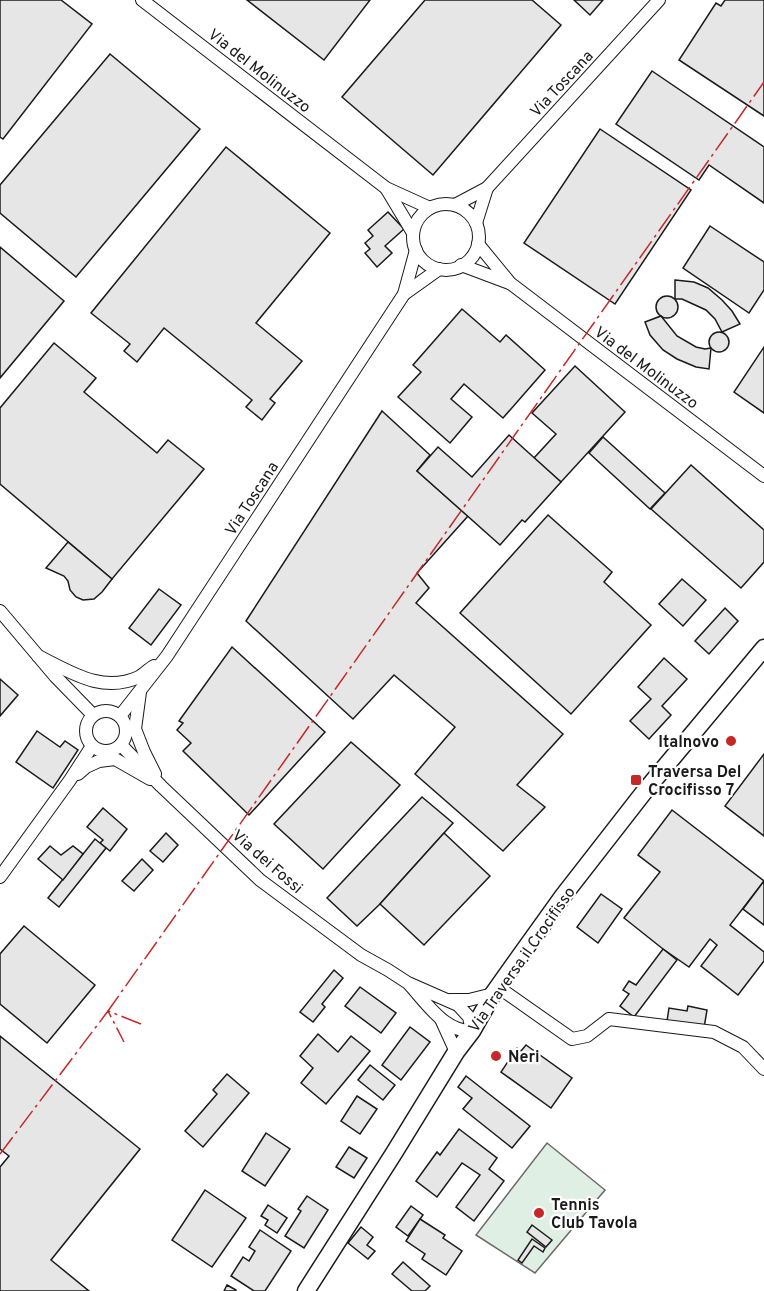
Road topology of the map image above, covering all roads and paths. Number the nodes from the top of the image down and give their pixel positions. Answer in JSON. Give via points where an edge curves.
{"nodes":[{"id":1,"x":142,"y":0,"type":"edge"},
{"id":2,"x":659,"y":0,"type":"edge"},
{"id":3,"x":386,"y":188,"type":"junction"},
{"id":4,"x":487,"y":188,"type":"junction"},
{"id":5,"x":455,"y":205,"type":"junction"},
{"id":6,"x":430,"y":208,"type":"junction"},
{"id":7,"x":476,"y":223,"type":"junction"},
{"id":8,"x":413,"y":233,"type":"junction"},
{"id":9,"x":478,"y":244,"type":"junction"},
{"id":10,"x":416,"y":250,"type":"junction"},
{"id":11,"x":461,"y":266,"type":"junction"},
{"id":12,"x":439,"y":269,"type":"junction"},
{"id":13,"x":510,"y":284,"type":"junction"},
{"id":14,"x":404,"y":294,"type":"junction"},
{"id":15,"x":764,"y":476,"type":"edge"},
{"id":16,"x":0,"y":611,"type":"edge"},
{"id":17,"x":764,"y":648,"type":"edge"},
{"id":18,"x":38,"y":656,"type":"junction"},
{"id":19,"x":166,"y":656,"type":"junction"},
{"id":20,"x":140,"y":692,"type":"junction"},
{"id":21,"x":93,"y":715,"type":"junction"},
{"id":22,"x":120,"y":716,"type":"junction"},
{"id":23,"x":121,"y":745,"type":"junction"},
{"id":24,"x":92,"y":746,"type":"junction"},
{"id":25,"x":70,"y":780,"type":"junction"},
{"id":26,"x":161,"y":786,"type":"junction"},
{"id":27,"x":0,"y":877,"type":"edge"},
{"id":28,"x":408,"y":983,"type":"junction"},
{"id":29,"x":496,"y":991,"type":"junction"},
{"id":30,"x":448,"y":1000,"type":"junction"},
{"id":31,"x":441,"y":1018,"type":"junction"},
{"id":32,"x":472,"y":1031,"type":"junction"},
{"id":33,"x":456,"y":1052,"type":"junction"},
{"id":34,"x":764,"y":1069,"type":"edge"},
{"id":35,"x":306,"y":1291,"type":"edge"}],
"edges":[{"from":1,"to":3,"type":"street","name":"Via del Molinuzzo"},
{"from":2,"to":4,"type":"street","name":"Via Toscana"},
{"from":3,"to":6,"type":"street","name":"Via del Molinuzzo"},
{"from":3,"to":8,"type":"street","name":"Via del Molinuzzo"},
{"from":4,"to":5,"type":"street","name":"Via Toscana"},
{"from":4,"to":7,"type":"street","name":"Via Toscana"},
{"from":5,"to":6,"type":"street"},
{"from":5,"to":7,"type":"street"},
{"from":6,"to":8,"type":"street","via":[[422,214]]},
{"from":7,"to":9,"type":"street"},
{"from":8,"to":10,"type":"street"},
{"from":9,"to":11,"type":"street"},
{"from":9,"to":13,"type":"street","name":"Via del Molinuzzo"},
{"from":10,"to":12,"type":"street","via":[[429,265]]},
{"from":10,"to":14,"type":"street","name":"Via Toscana"},
{"from":11,"to":12,"type":"street"},
{"from":11,"to":13,"type":"street","name":"Via del Molinuzzo"},
{"from":12,"to":14,"type":"street","name":"Via Toscana"},
{"from":13,"to":15,"type":"street","name":"Via del Molinuzzo"},
{"from":14,"to":19,"type":"street","name":"Via Toscana"},
{"from":16,"to":18,"type":"street"},
{"from":17,"to":29,"type":"street","name":"Via Traversa il Crocifisso","via":[[631,808]]},
{"from":18,"to":19,"type":"street","via":[[95,683],[118,683],[139,676]]},
{"from":18,"to":21,"type":"street"},
{"from":19,"to":20,"type":"street","name":"Via Toscana"},
{"from":20,"to":22,"type":"street","name":"Via Toscana"},
{"from":20,"to":26,"type":"street","via":[[135,729]]},
{"from":21,"to":22,"type":"street","via":[[110,711]]},
{"from":21,"to":24,"type":"street","via":[[86,730]]},
{"from":22,"to":23,"type":"street","via":[[126,727]]},
{"from":23,"to":24,"type":"street","via":[[110,751]]},
{"from":23,"to":26,"type":"street","name":"Via dei Fossi"},
{"from":24,"to":25,"type":"street"},
{"from":25,"to":26,"type":"street","via":[[92,764],[116,759]]},
{"from":25,"to":27,"type":"street"},
{"from":26,"to":28,"type":"street","name":"Via dei Fossi","via":[[260,880],[361,955]]},
{"from":28,"to":30,"type":"street","name":"Via dei Fossi"},
{"from":28,"to":31,"type":"street","name":"Via dei Fossi"},
{"from":29,"to":30,"type":"street","name":"Via dei Fossi","via":[[469,1000]]},
{"from":29,"to":32,"type":"street","name":"Via Traversa il Crocifisso"},
{"from":29,"to":34,"type":"street","via":[[572,1039],[587,1036],[609,1018],[714,1032],[743,1047]]},
{"from":30,"to":32,"type":"street","name":"Via dei Fossi","via":[[469,1017]]},
{"from":31,"to":32,"type":"street","name":"Via dei Fossi","via":[[457,1029]]},
{"from":31,"to":33,"type":"street","name":"Via dei Fossi"},
{"from":32,"to":33,"type":"street","name":"Via Traversa il Crocifisso"},
{"from":33,"to":35,"type":"street","name":"Via Traversa il Crocifisso"}]}
